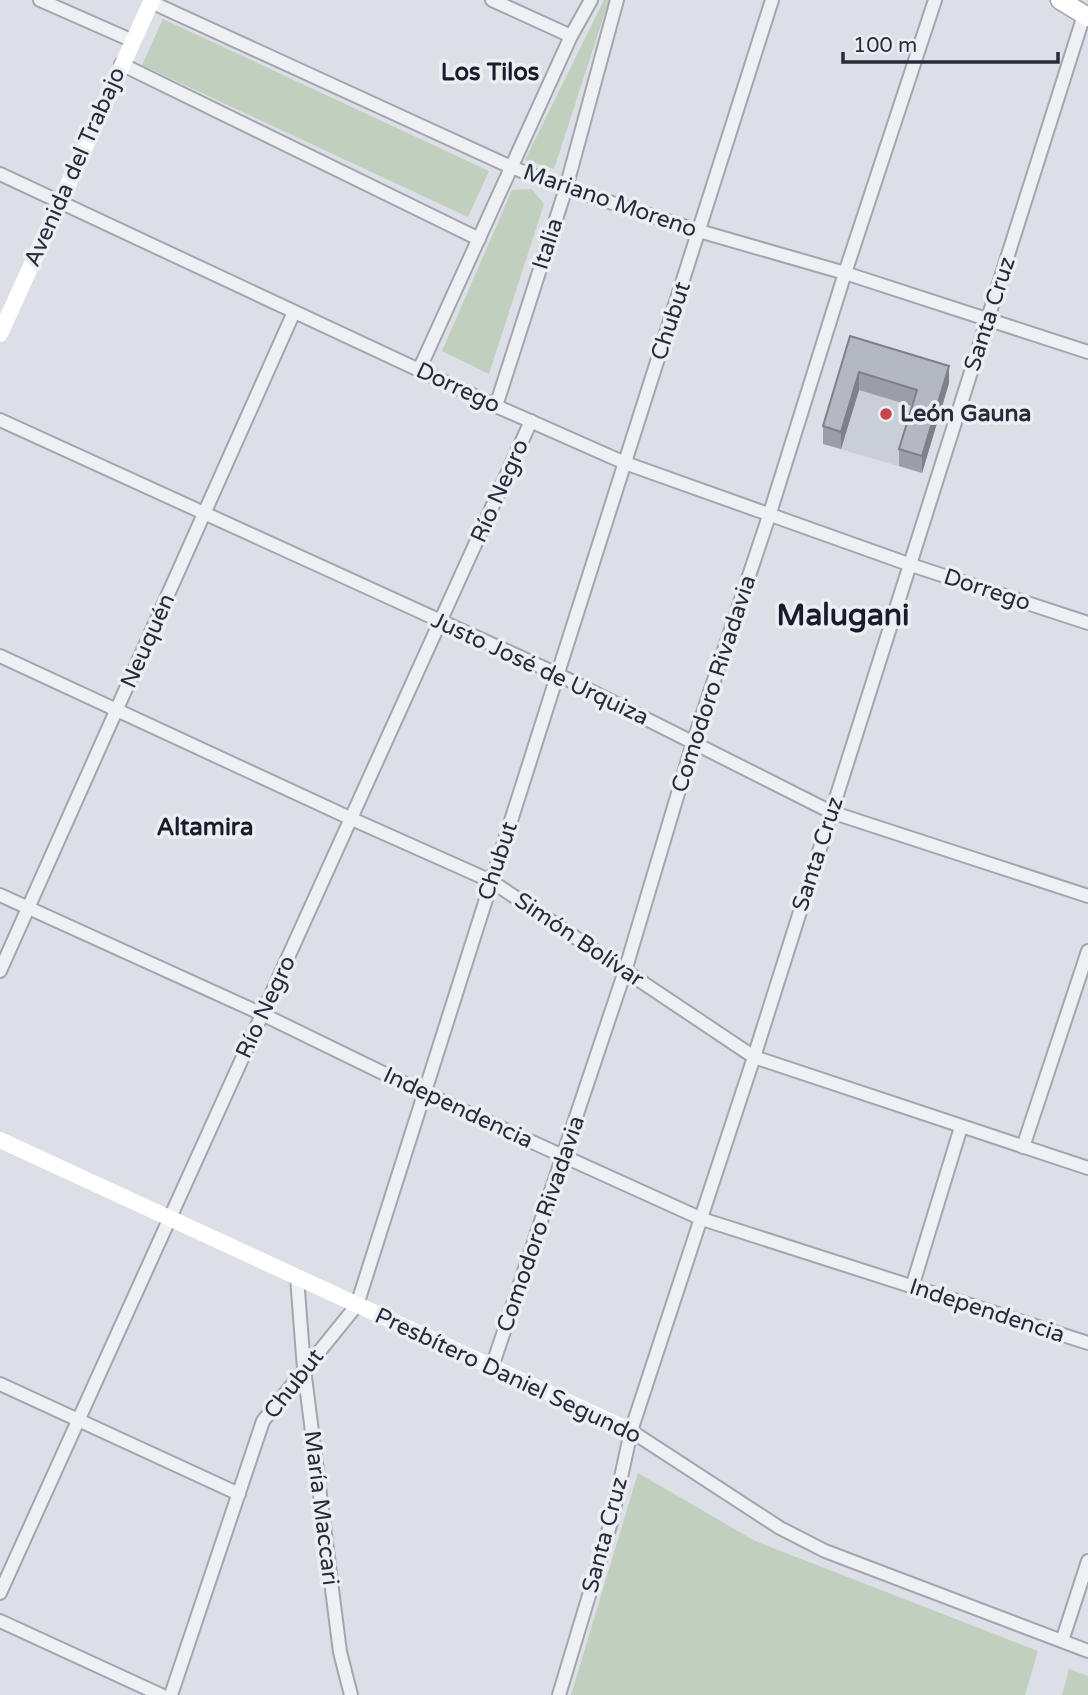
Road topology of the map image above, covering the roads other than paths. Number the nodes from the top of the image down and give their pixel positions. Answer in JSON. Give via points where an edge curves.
{"nodes":[{"id":1,"x":40,"y":0,"type":"edge"},
{"id":2,"x":492,"y":0,"type":"edge"},
{"id":3,"x":591,"y":0,"type":"edge"},
{"id":4,"x":617,"y":0,"type":"edge"},
{"id":5,"x":772,"y":0,"type":"edge"},
{"id":6,"x":935,"y":0,"type":"edge"},
{"id":7,"x":1060,"y":0,"type":"edge"},
{"id":8,"x":151,"y":1,"type":"edge"},
{"id":9,"x":1086,"y":16,"type":"edge"},
{"id":10,"x":571,"y":36,"type":"junction"},
{"id":11,"x":133,"y":41,"type":"junction"},
{"id":12,"x":121,"y":64,"type":"junction"},
{"id":13,"x":510,"y":167,"type":"junction"},
{"id":14,"x":0,"y":174,"type":"edge"},
{"id":15,"x":566,"y":188,"type":"junction"},
{"id":16,"x":61,"y":201,"type":"junction"},
{"id":17,"x":699,"y":231,"type":"junction"},
{"id":18,"x":479,"y":239,"type":"junction"},
{"id":19,"x":845,"y":273,"type":"junction"},
{"id":20,"x":294,"y":312,"type":"junction"},
{"id":21,"x":988,"y":320,"type":"junction"},
{"id":22,"x":0,"y":334,"type":"edge"},
{"id":23,"x":1088,"y":352,"type":"edge"},
{"id":24,"x":419,"y":370,"type":"junction"},
{"id":25,"x":496,"y":406,"type":"junction"},
{"id":26,"x":0,"y":420,"type":"edge"},
{"id":27,"x":531,"y":421,"type":"junction"},
{"id":28,"x":625,"y":463,"type":"junction"},
{"id":29,"x":204,"y":515,"type":"junction"},
{"id":30,"x":769,"y":516,"type":"junction"},
{"id":31,"x":911,"y":565,"type":"junction"},
{"id":32,"x":440,"y":621,"type":"junction"},
{"id":33,"x":1088,"y":623,"type":"edge"},
{"id":34,"x":0,"y":656,"type":"edge"},
{"id":35,"x":557,"y":674,"type":"junction"},
{"id":36,"x":117,"y":711,"type":"junction"},
{"id":37,"x":693,"y":743,"type":"junction"},
{"id":38,"x":831,"y":812,"type":"junction"},
{"id":39,"x":352,"y":820,"type":"junction"},
{"id":40,"x":491,"y":881,"type":"junction"},
{"id":41,"x":0,"y":895,"type":"edge"},
{"id":42,"x":1088,"y":896,"type":"edge"},
{"id":43,"x":29,"y":909,"type":"junction"},
{"id":44,"x":1088,"y":950,"type":"edge"},
{"id":45,"x":0,"y":971,"type":"edge"},
{"id":46,"x":625,"y":971,"type":"junction"},
{"id":47,"x":262,"y":1014,"type":"junction"},
{"id":48,"x":754,"y":1057,"type":"junction"},
{"id":49,"x":424,"y":1093,"type":"junction"},
{"id":50,"x":961,"y":1127,"type":"junction"},
{"id":51,"x":0,"y":1139,"type":"edge"},
{"id":52,"x":1023,"y":1147,"type":"junction"},
{"id":53,"x":564,"y":1157,"type":"junction"},
{"id":54,"x":1088,"y":1168,"type":"edge"},
{"id":55,"x":170,"y":1218,"type":"junction"},
{"id":56,"x":702,"y":1219,"type":"junction"},
{"id":57,"x":297,"y":1277,"type":"junction"},
{"id":58,"x":912,"y":1287,"type":"junction"},
{"id":59,"x":357,"y":1305,"type":"junction"},
{"id":60,"x":1088,"y":1343,"type":"edge"},
{"id":61,"x":492,"y":1367,"type":"junction"},
{"id":62,"x":304,"y":1369,"type":"junction"},
{"id":63,"x":0,"y":1384,"type":"edge"},
{"id":64,"x":79,"y":1420,"type":"junction"},
{"id":65,"x":631,"y":1431,"type":"junction"},
{"id":66,"x":239,"y":1494,"type":"junction"},
{"id":67,"x":1088,"y":1561,"type":"edge"},
{"id":68,"x":0,"y":1593,"type":"edge"},
{"id":69,"x":0,"y":1621,"type":"edge"},
{"id":70,"x":1062,"y":1641,"type":"junction"},
{"id":71,"x":1088,"y":1651,"type":"edge"},
{"id":72,"x":161,"y":1695,"type":"edge"},
{"id":73,"x":171,"y":1695,"type":"edge"},
{"id":74,"x":351,"y":1695,"type":"edge"},
{"id":75,"x":559,"y":1695,"type":"edge"}],
"edges":[{"from":1,"to":11,"type":"street"},
{"from":2,"to":10,"type":"street"},
{"from":3,"to":10,"type":"street"},
{"from":4,"to":15,"type":"street","name":"Italia"},
{"from":5,"to":17,"type":"street","name":"Chubut"},
{"from":6,"to":19,"type":"street","name":"Comodoro Rivadavia"},
{"from":7,"to":9,"type":"main road"},
{"from":8,"to":11,"type":"main road","name":"Avenida del Trabajo"},
{"from":8,"to":13,"type":"street","name":"Mariano Moreno"},
{"from":9,"to":21,"type":"street","name":"Santa Cruz"},
{"from":10,"to":13,"type":"street"},
{"from":11,"to":12,"type":"main road","name":"Avenida del Trabajo"},
{"from":12,"to":16,"type":"main road","name":"Avenida del Trabajo"},
{"from":12,"to":18,"type":"street"},
{"from":13,"to":15,"type":"street","name":"Mariano Moreno"},
{"from":13,"to":18,"type":"street"},
{"from":14,"to":16,"type":"street","name":"Dorrego"},
{"from":15,"to":17,"type":"street","name":"Mariano Moreno"},
{"from":15,"to":25,"type":"street","name":"Italia"},
{"from":16,"to":20,"type":"street","name":"Dorrego"},
{"from":16,"to":22,"type":"main road","name":"Avenida del Trabajo"},
{"from":17,"to":19,"type":"street","name":"Mariano Moreno"},
{"from":17,"to":28,"type":"street","name":"Chubut"},
{"from":18,"to":24,"type":"street"},
{"from":19,"to":21,"type":"street","name":"Mariano Moreno"},
{"from":19,"to":30,"type":"street","name":"Comodoro Rivadavia"},
{"from":20,"to":24,"type":"street","name":"Dorrego"},
{"from":20,"to":29,"type":"street","name":"Neuquén"},
{"from":21,"to":23,"type":"street","name":"Mariano Moreno"},
{"from":21,"to":31,"type":"street","name":"Santa Cruz"},
{"from":24,"to":25,"type":"street","name":"Dorrego"},
{"from":25,"to":27,"type":"street","name":"Dorrego"},
{"from":26,"to":29,"type":"street","name":"Justo José de Urquiza"},
{"from":27,"to":28,"type":"street","name":"Dorrego"},
{"from":27,"to":32,"type":"street","name":"Río Negro"},
{"from":28,"to":30,"type":"street","name":"Dorrego"},
{"from":28,"to":35,"type":"street","name":"Chubut"},
{"from":29,"to":32,"type":"street","name":"Justo José de Urquiza"},
{"from":29,"to":36,"type":"street","name":"Neuquén"},
{"from":30,"to":31,"type":"street","name":"Dorrego"},
{"from":30,"to":37,"type":"street","name":"Comodoro Rivadavia"},
{"from":31,"to":33,"type":"street","name":"Dorrego"},
{"from":31,"to":38,"type":"street","name":"Santa Cruz"},
{"from":32,"to":35,"type":"street","name":"Justo José de Urquiza"},
{"from":32,"to":39,"type":"street","name":"Río Negro"},
{"from":34,"to":36,"type":"street","name":"Simón Bolívar"},
{"from":35,"to":37,"type":"street","name":"Justo José de Urquiza"},
{"from":35,"to":40,"type":"street","name":"Chubut"},
{"from":36,"to":39,"type":"street","name":"Simón Bolívar"},
{"from":36,"to":43,"type":"street","name":"Neuquén"},
{"from":37,"to":38,"type":"street","name":"Justo José de Urquiza"},
{"from":37,"to":46,"type":"street","name":"Comodoro Rivadavia"},
{"from":38,"to":42,"type":"street","name":"Justo José de Urquiza"},
{"from":38,"to":48,"type":"street","name":"Santa Cruz"},
{"from":39,"to":40,"type":"street","name":"Simón Bolívar"},
{"from":39,"to":47,"type":"street","name":"Río Negro"},
{"from":40,"to":46,"type":"street","name":"Simón Bolívar"},
{"from":40,"to":49,"type":"street","name":"Chubut"},
{"from":41,"to":43,"type":"street","name":"Independencia"},
{"from":43,"to":45,"type":"street","name":"Neuquén"},
{"from":43,"to":47,"type":"street","name":"Independencia"},
{"from":44,"to":52,"type":"street"},
{"from":46,"to":48,"type":"street","name":"Simón Bolívar"},
{"from":46,"to":53,"type":"street","name":"Comodoro Rivadavia"},
{"from":47,"to":49,"type":"street","name":"Independencia"},
{"from":47,"to":55,"type":"street","name":"Río Negro"},
{"from":48,"to":50,"type":"street","name":"Simón Bolívar"},
{"from":48,"to":56,"type":"street","name":"Santa Cruz"},
{"from":49,"to":53,"type":"street","name":"Independencia"},
{"from":49,"to":59,"type":"street","name":"Chubut"},
{"from":50,"to":52,"type":"street","name":"Simón Bolívar"},
{"from":50,"to":58,"type":"street"},
{"from":51,"to":55,"type":"main road","name":"Presbítero Daniel Segundo"},
{"from":52,"to":54,"type":"street","name":"Simón Bolívar"},
{"from":53,"to":56,"type":"street","name":"Independencia"},
{"from":53,"to":61,"type":"street","name":"Comodoro Rivadavia"},
{"from":55,"to":57,"type":"main road","name":"Presbítero Daniel Segundo"},
{"from":55,"to":64,"type":"street","name":"Río Negro"},
{"from":56,"to":58,"type":"street","name":"Independencia"},
{"from":56,"to":65,"type":"street","name":"Santa Cruz"},
{"from":57,"to":59,"type":"main road","name":"Presbítero Daniel Segundo"},
{"from":57,"to":62,"type":"street","name":"María Maccari"},
{"from":58,"to":60,"type":"street","name":"Independencia"},
{"from":59,"to":61,"type":"main road","name":"Presbítero Daniel Segundo"},
{"from":59,"to":62,"type":"street","name":"Chubut"},
{"from":61,"to":65,"type":"main road","name":"Presbítero Daniel Segundo"},
{"from":62,"to":66,"type":"street","name":"Chubut","via":[[264,1421]]},
{"from":62,"to":74,"type":"street","name":"María Maccari","via":[[340,1652]]},
{"from":63,"to":64,"type":"street"},
{"from":64,"to":66,"type":"street"},
{"from":64,"to":68,"type":"street","name":"Río Negro"},
{"from":65,"to":70,"type":"street","name":"Presbítero Daniel Segundo","via":[[780,1528],[825,1551]]},
{"from":65,"to":75,"type":"street","name":"Santa Cruz","via":[[612,1519]]},
{"from":66,"to":73,"type":"street","name":"Chubut"},
{"from":67,"to":70,"type":"street"},
{"from":69,"to":72,"type":"street"},
{"from":70,"to":71,"type":"street","name":"Presbítero Daniel Segundo"}]}
